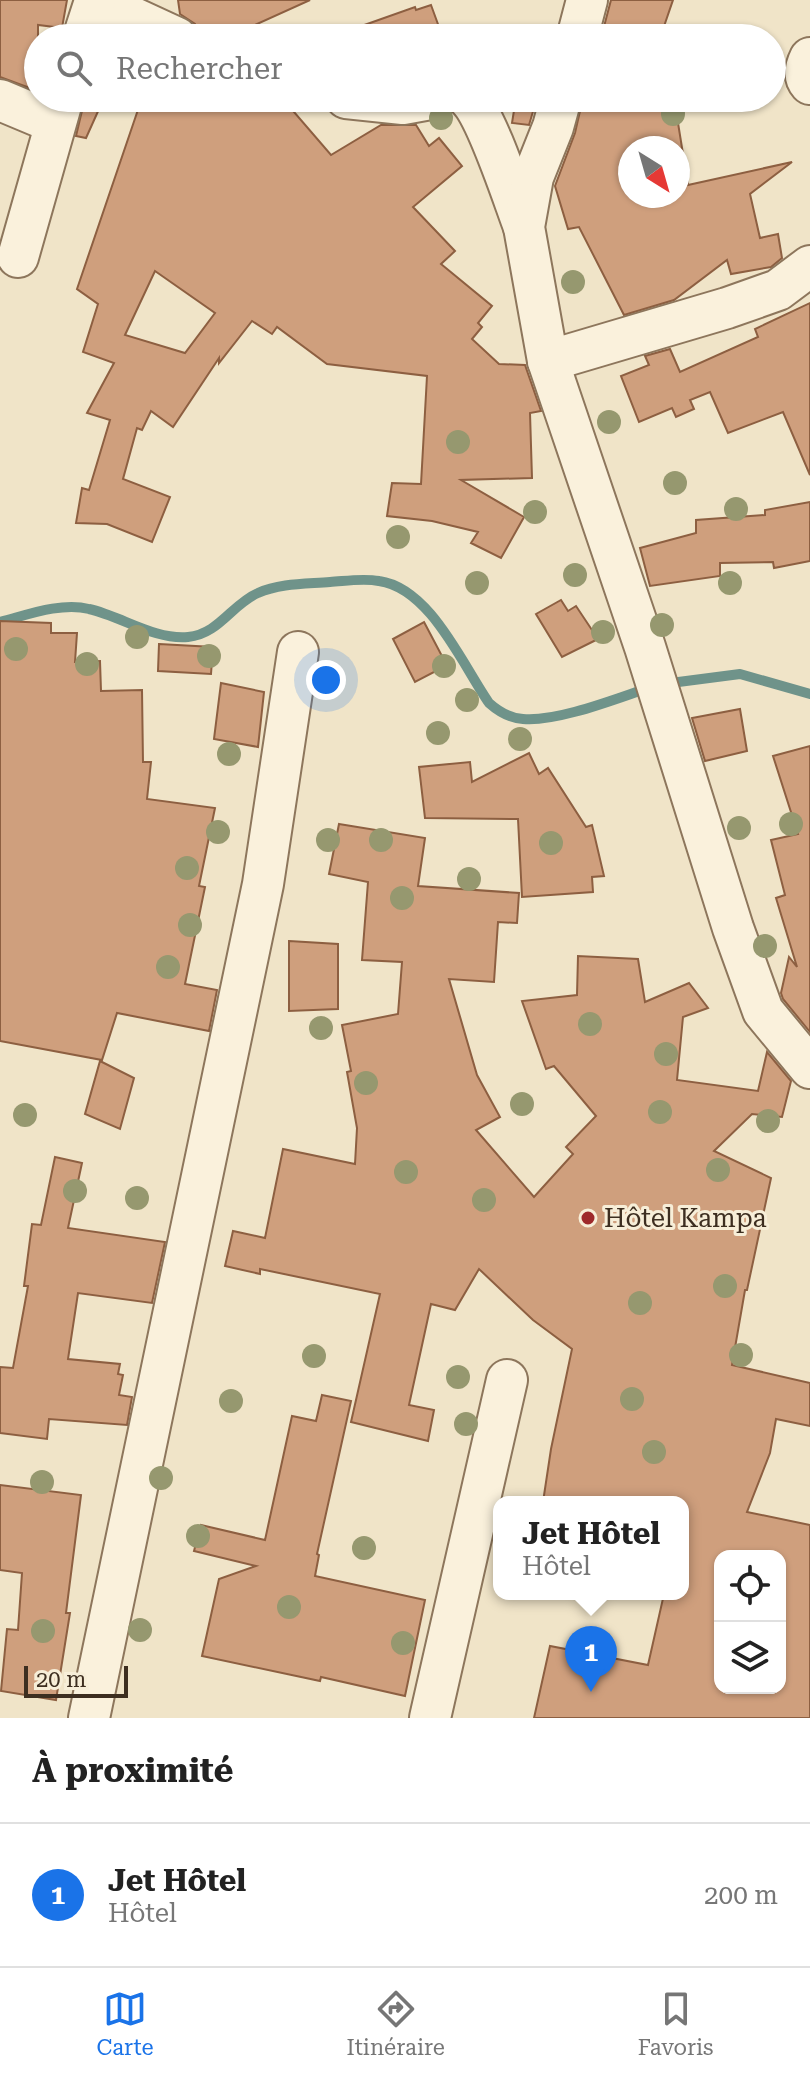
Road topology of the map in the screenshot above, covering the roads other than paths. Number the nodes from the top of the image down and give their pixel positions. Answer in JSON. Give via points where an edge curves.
{"nodes":[{"id":1,"x":95,"y":0,"type":"edge"},
{"id":2,"x":587,"y":0,"type":"edge"},
{"id":3,"x":87,"y":24,"type":"edge"},
{"id":4,"x":147,"y":24,"type":"edge"},
{"id":5,"x":581,"y":24,"type":"edge"},
{"id":6,"x":810,"y":58,"type":"edge"},
{"id":7,"x":810,"y":84,"type":"edge"},
{"id":8,"x":0,"y":100,"type":"edge"},
{"id":9,"x":24,"y":104,"type":"edge"},
{"id":10,"x":58,"y":112,"type":"edge"},
{"id":11,"x":478,"y":112,"type":"edge"},
{"id":12,"x":557,"y":112,"type":"edge"},
{"id":13,"x":524,"y":227,"type":"junction"},
{"id":14,"x":18,"y":257,"type":"dead end"},
{"id":15,"x":810,"y":266,"type":"edge"},
{"id":16,"x":548,"y":361,"type":"junction"},
{"id":17,"x":298,"y":652,"type":"dead end"},
{"id":18,"x":810,"y":1068,"type":"edge"},
{"id":19,"x":507,"y":1380,"type":"dead end"},
{"id":20,"x":89,"y":1718,"type":"edge"},
{"id":21,"x":430,"y":1718,"type":"edge"}],
"edges":[{"from":1,"to":3,"type":"street"},
{"from":1,"to":4,"type":"street"},
{"from":2,"to":5,"type":"street"},
{"from":6,"to":7,"type":"street"},
{"from":8,"to":9,"type":"street"},
{"from":10,"to":14,"type":"street"},
{"from":11,"to":13,"type":"street"},
{"from":12,"to":13,"type":"street","via":[[533,177]]},
{"from":13,"to":16,"type":"street"},
{"from":15,"to":16,"type":"street","via":[[778,290]]},
{"from":16,"to":18,"type":"street","via":[[763,1011]]},
{"from":17,"to":20,"type":"street","via":[[263,884]]},
{"from":19,"to":21,"type":"street"}]}
